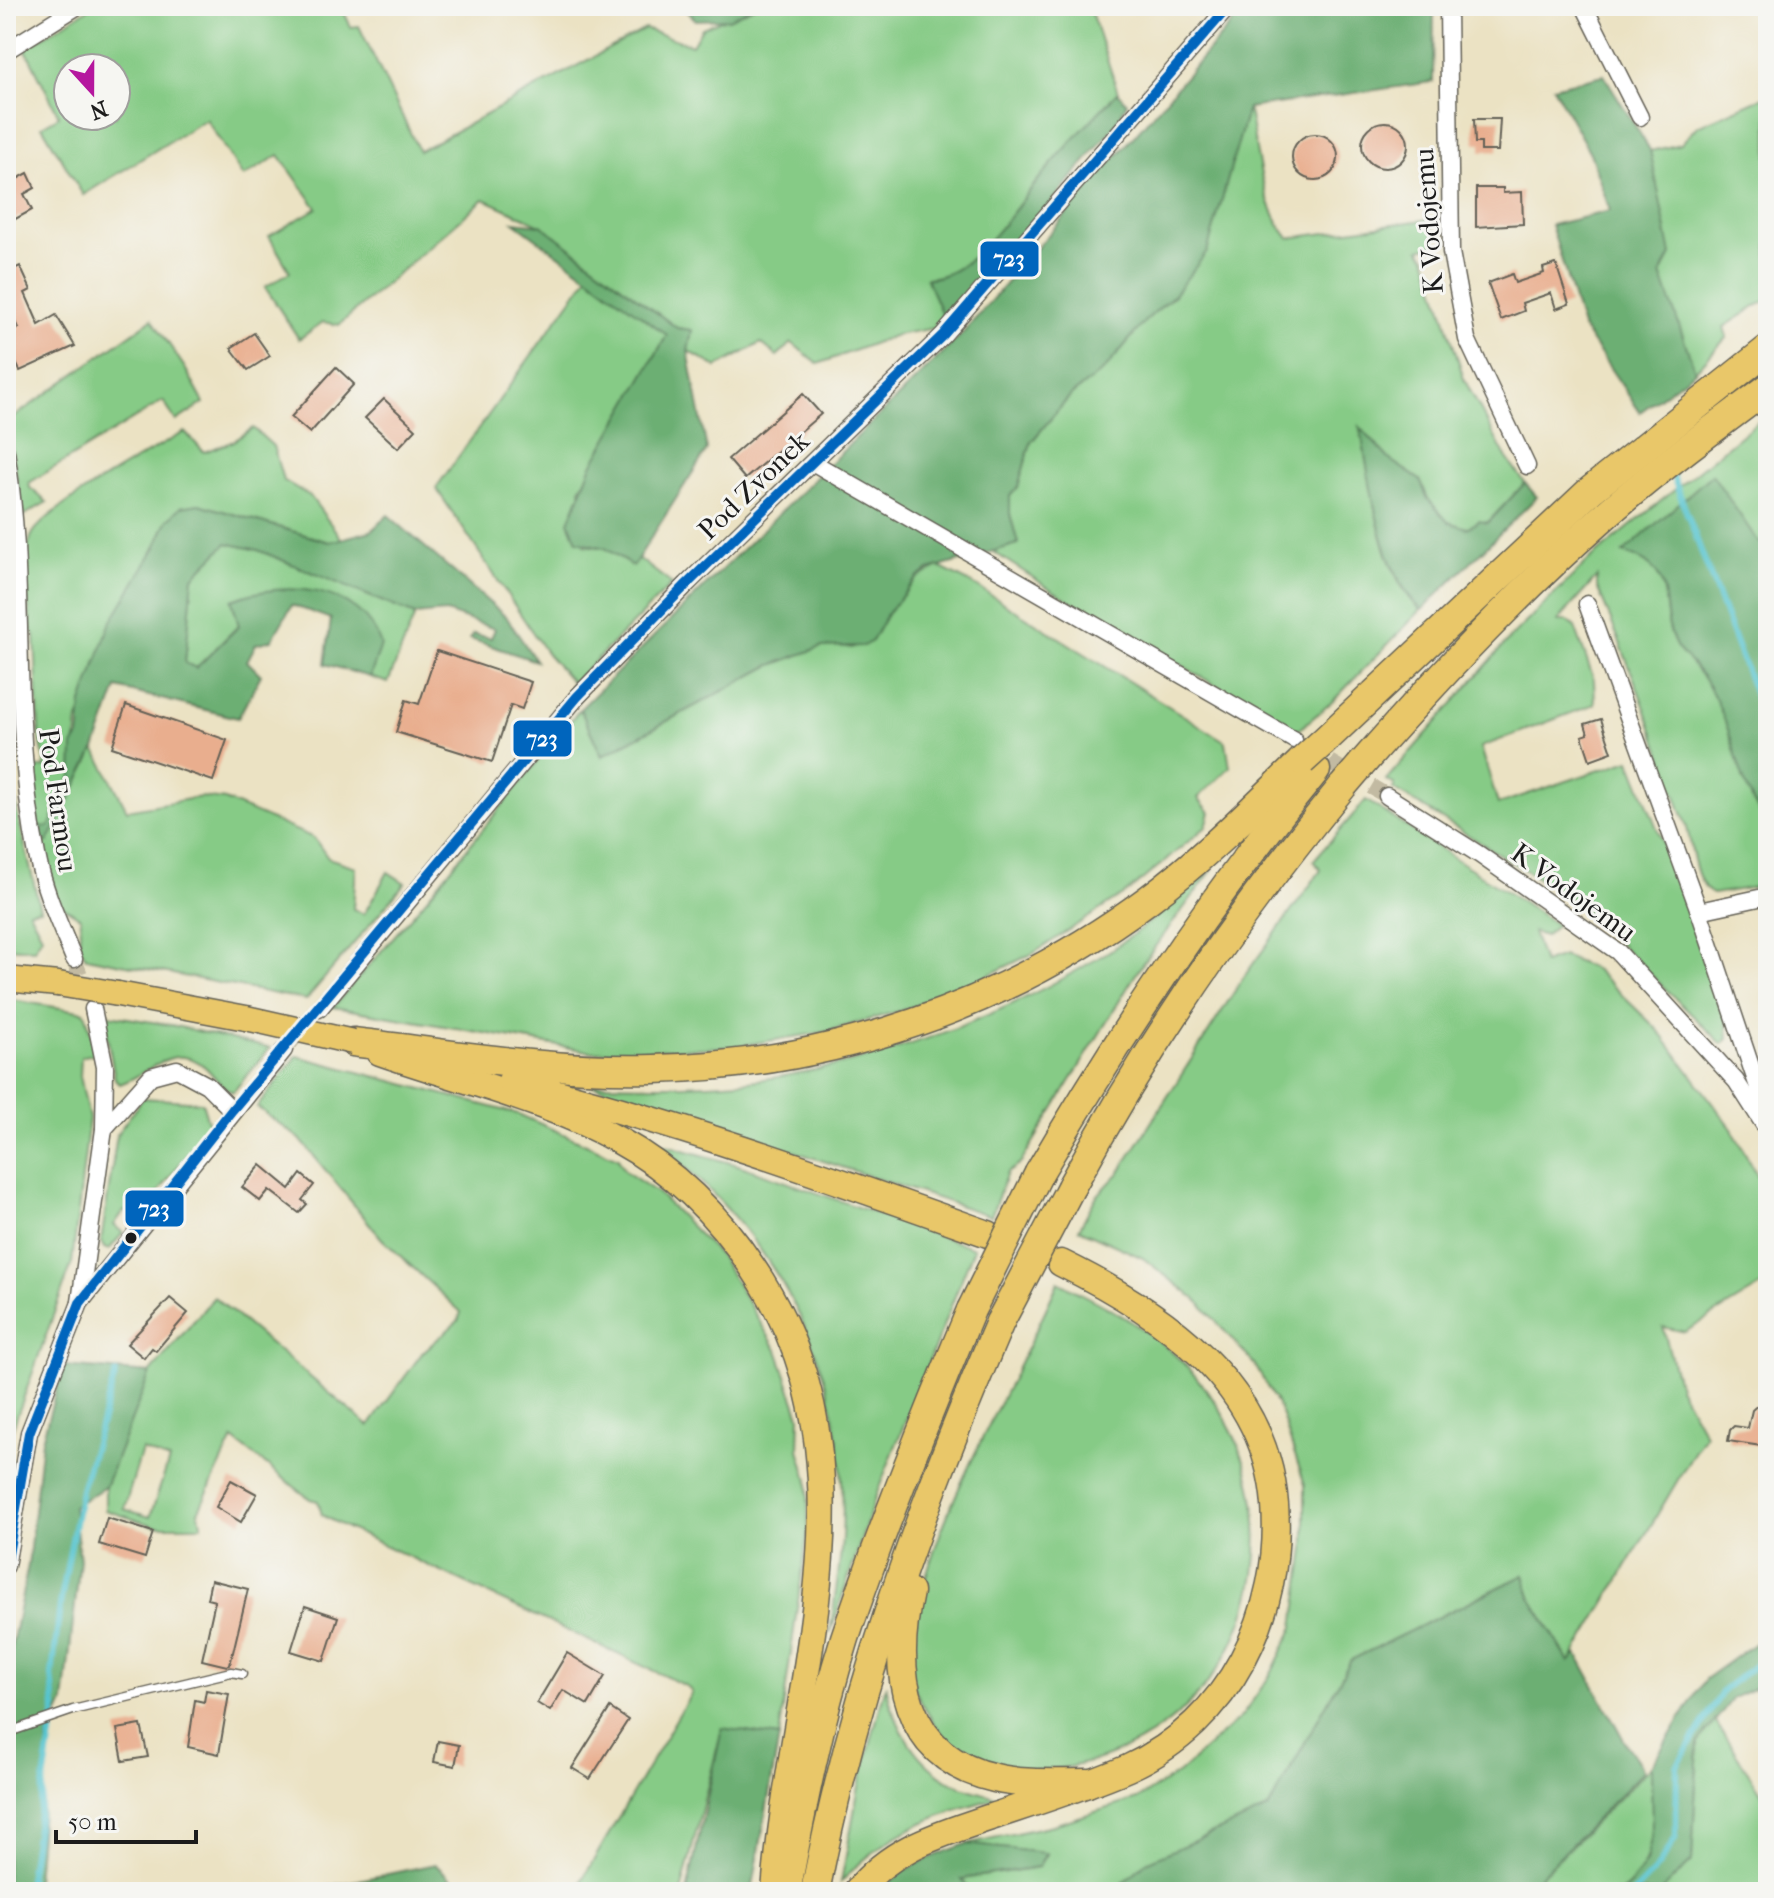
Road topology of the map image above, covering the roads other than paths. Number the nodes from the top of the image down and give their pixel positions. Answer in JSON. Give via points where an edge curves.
{"nodes":[{"id":1,"x":78,"y":6,"type":"edge"},
{"id":2,"x":1229,"y":6,"type":"edge"},
{"id":3,"x":1448,"y":6,"type":"edge"},
{"id":4,"x":1584,"y":6,"type":"edge"},
{"id":5,"x":6,"y":51,"type":"edge"},
{"id":6,"x":1640,"y":117,"type":"dead end"},
{"id":7,"x":1768,"y":349,"type":"edge"},
{"id":8,"x":1768,"y":388,"type":"edge"},
{"id":9,"x":6,"y":452,"type":"edge"},
{"id":10,"x":814,"y":463,"type":"junction"},
{"id":11,"x":1527,"y":466,"type":"dead end"},
{"id":12,"x":1587,"y":604,"type":"dead end"},
{"id":13,"x":1314,"y":753,"type":"junction"},
{"id":14,"x":1387,"y":796,"type":"tunnel mouth"},
{"id":15,"x":1768,"y":896,"type":"edge"},
{"id":16,"x":1699,"y":911,"type":"junction"},
{"id":17,"x":74,"y":959,"type":"tunnel mouth"},
{"id":18,"x":6,"y":979,"type":"edge"},
{"id":19,"x":93,"y":1009,"type":"tunnel mouth"},
{"id":20,"x":319,"y":1009,"type":"tunnel mouth"},
{"id":21,"x":353,"y":1042,"type":"junction"},
{"id":22,"x":284,"y":1050,"type":"tunnel mouth"},
{"id":23,"x":232,"y":1110,"type":"junction"},
{"id":24,"x":1768,"y":1117,"type":"edge"},
{"id":25,"x":104,"y":1129,"type":"junction"},
{"id":26,"x":1768,"y":1131,"type":"edge"},
{"id":27,"x":988,"y":1234,"type":"dead end"},
{"id":28,"x":1061,"y":1263,"type":"dead end"},
{"id":29,"x":80,"y":1303,"type":"junction"},
{"id":30,"x":933,"y":1482,"type":"junction"},
{"id":31,"x":6,"y":1566,"type":"edge"},
{"id":32,"x":242,"y":1674,"type":"dead end"},
{"id":33,"x":6,"y":1733,"type":"edge"},
{"id":34,"x":1087,"y":1783,"type":"junction"},
{"id":35,"x":775,"y":1892,"type":"edge"},
{"id":36,"x":786,"y":1892,"type":"edge"},
{"id":37,"x":815,"y":1892,"type":"edge"},
{"id":38,"x":856,"y":1892,"type":"edge"}],
"edges":[{"from":1,"to":5,"type":"street"},
{"from":2,"to":10,"type":"street","name":"Pod Zvonek","via":[[943,335]]},
{"from":3,"to":11,"type":"street","name":"K Vodojemu","via":[[1451,252],[1467,339]]},
{"from":4,"to":6,"type":"street"},
{"from":7,"to":13,"type":"highway","via":[[1591,490]]},
{"from":8,"to":30,"type":"highway","bridge":true,"via":[[1609,512],[1522,592],[1352,775],[1238,917],[1122,1093],[1071,1187],[1000,1322]]},
{"from":9,"to":17,"type":"street","name":"Pod Farmou","via":[[18,552],[27,796],[45,889]]},
{"from":10,"to":13,"type":"street"},
{"from":10,"to":20,"type":"street","name":"Pod Zvonek","via":[[577,697]]},
{"from":12,"to":16,"type":"street"},
{"from":13,"to":21,"type":"highway","via":[[1203,855],[1096,937],[976,1000],[863,1040],[784,1058],[651,1070],[518,1062]]},
{"from":13,"to":36,"type":"highway","bridge":true,"via":[[1161,974],[1039,1173],[971,1310],[904,1471],[844,1641]]},
{"from":14,"to":26,"type":"street","name":"K Vodojemu","via":[[1618,952],[1736,1081]]},
{"from":15,"to":16,"type":"street"},
{"from":16,"to":24,"type":"street"},
{"from":18,"to":21,"type":"main road","bridge":true,"via":[[118,994]]},
{"from":19,"to":25,"type":"street","via":[[105,1067]]},
{"from":21,"to":27,"type":"highway","via":[[575,1097],[784,1162]]},
{"from":21,"to":35,"type":"highway","via":[[562,1114],[662,1168],[735,1241],[789,1330],[818,1426],[823,1528],[813,1629],[779,1829]]},
{"from":22,"to":23,"type":"street"},
{"from":23,"to":25,"type":"street","via":[[207,1085],[177,1069],[151,1076]]},
{"from":23,"to":29,"type":"street"},
{"from":25,"to":29,"type":"street"},
{"from":28,"to":34,"type":"highway","via":[[1171,1326],[1229,1384],[1264,1455],[1278,1540],[1258,1632],[1234,1677],[1169,1744]]},
{"from":29,"to":31,"type":"street","via":[[29,1433]]},
{"from":30,"to":34,"type":"highway","via":[[900,1637],[901,1676],[912,1712],[933,1744],[978,1774],[1015,1782]]},
{"from":30,"to":37,"type":"highway","via":[[870,1663]]},
{"from":32,"to":33,"type":"lane","via":[[231,1672],[67,1711]]},
{"from":34,"to":38,"type":"highway","via":[[918,1841],[879,1867]]}]}
